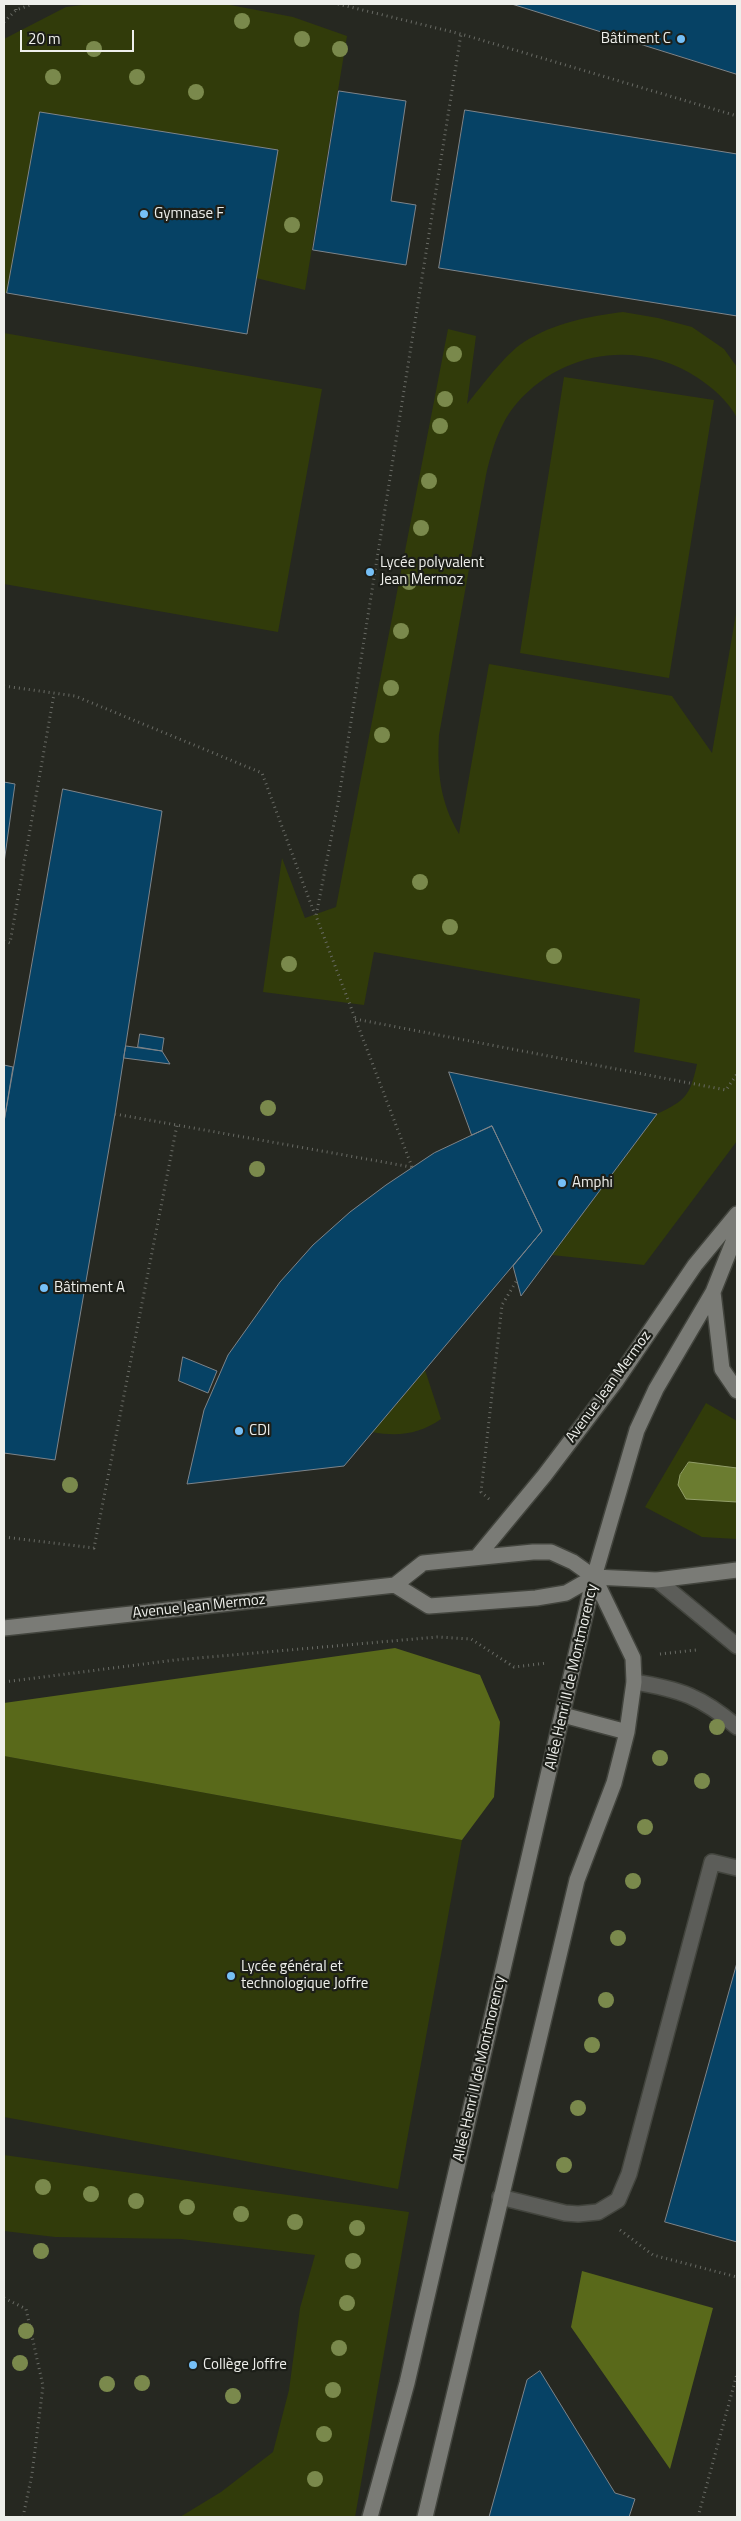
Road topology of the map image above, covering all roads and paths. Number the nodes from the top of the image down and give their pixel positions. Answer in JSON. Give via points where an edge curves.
{"nodes":[{"id":1,"x":16,"y":4,"type":"edge"},
{"id":2,"x":33,"y":4,"type":"edge"},
{"id":3,"x":338,"y":4,"type":"edge"},
{"id":4,"x":16,"y":10,"type":"junction"},
{"id":5,"x":4,"y":22,"type":"edge"},
{"id":6,"x":461,"y":34,"type":"junction"},
{"id":7,"x":737,"y":116,"type":"edge"},
{"id":8,"x":4,"y":686,"type":"edge"},
{"id":9,"x":54,"y":694,"type":"junction"},
{"id":10,"x":316,"y":916,"type":"junction"},
{"id":11,"x":4,"y":942,"type":"edge"},
{"id":12,"x":356,"y":1019,"type":"junction"},
{"id":13,"x":737,"y":1074,"type":"edge"},
{"id":14,"x":115,"y":1114,"type":"dead end"},
{"id":15,"x":176,"y":1125,"type":"junction"},
{"id":16,"x":737,"y":1214,"type":"edge"},
{"id":17,"x":737,"y":1232,"type":"edge"},
{"id":18,"x":517,"y":1280,"type":"dead end"},
{"id":19,"x":713,"y":1292,"type":"junction"},
{"id":20,"x":737,"y":1392,"type":"edge"},
{"id":21,"x":518,"y":1509,"type":"junction"},
{"id":22,"x":4,"y":1537,"type":"edge"},
{"id":23,"x":477,"y":1557,"type":"junction"},
{"id":24,"x":737,"y":1570,"type":"edge"},
{"id":25,"x":594,"y":1577,"type":"junction"},
{"id":26,"x":657,"y":1580,"type":"junction"},
{"id":27,"x":395,"y":1585,"type":"junction"},
{"id":28,"x":4,"y":1628,"type":"edge"},
{"id":29,"x":736,"y":1645,"type":"edge"},
{"id":30,"x":633,"y":1658,"type":"junction"},
{"id":31,"x":577,"y":1659,"type":"junction"},
{"id":32,"x":4,"y":1682,"type":"edge"},
{"id":33,"x":634,"y":1682,"type":"junction"},
{"id":34,"x":563,"y":1715,"type":"junction"},
{"id":35,"x":737,"y":1727,"type":"edge"},
{"id":36,"x":628,"y":1732,"type":"junction"},
{"id":37,"x":737,"y":1868,"type":"edge"},
{"id":38,"x":500,"y":2197,"type":"junction"},
{"id":39,"x":598,"y":2212,"type":"junction"},
{"id":40,"x":737,"y":2276,"type":"edge"},
{"id":41,"x":4,"y":2298,"type":"edge"},
{"id":42,"x":737,"y":2374,"type":"edge"},
{"id":43,"x":24,"y":2517,"type":"edge"},
{"id":44,"x":370,"y":2517,"type":"edge"},
{"id":45,"x":425,"y":2517,"type":"edge"},
{"id":46,"x":698,"y":2517,"type":"edge"}],
"edges":[{"from":1,"to":4,"type":"path"},
{"from":2,"to":4,"type":"path"},
{"from":3,"to":6,"type":"path"},
{"from":4,"to":5,"type":"path"},
{"from":6,"to":7,"type":"path"},
{"from":6,"to":10,"type":"path","via":[[338,804]]},
{"from":8,"to":9,"type":"path"},
{"from":9,"to":10,"type":"path","via":[[75,696],[262,773]]},
{"from":9,"to":11,"type":"path","via":[[10,942]]},
{"from":10,"to":12,"type":"path"},
{"from":12,"to":13,"type":"path","via":[[726,1090]]},
{"from":12,"to":15,"type":"path","via":[[412,1167]]},
{"from":14,"to":15,"type":"path"},
{"from":15,"to":22,"type":"path","via":[[94,1548]]},
{"from":16,"to":21,"type":"street","name":"Avenue Jean Mermoz","via":[[695,1266],[616,1381]]},
{"from":17,"to":19,"type":"street"},
{"from":18,"to":21,"type":"path","via":[[502,1305],[481,1492],[493,1503]]},
{"from":19,"to":20,"type":"street","via":[[722,1369]]},
{"from":19,"to":25,"type":"street","via":[[656,1389],[637,1430]]},
{"from":21,"to":23,"type":"street","name":"Avenue Jean Mermoz"},
{"from":23,"to":25,"type":"street","via":[[551,1552]]},
{"from":23,"to":27,"type":"street","via":[[423,1563]]},
{"from":24,"to":26,"type":"street"},
{"from":25,"to":26,"type":"street"},
{"from":25,"to":27,"type":"street","via":[[566,1593],[429,1606]]},
{"from":25,"to":30,"type":"street","name":"Allée Henri II de Montmorency"},
{"from":25,"to":31,"type":"street","name":"Allée Henri II de Montmorency"},
{"from":26,"to":29,"type":"street"},
{"from":27,"to":28,"type":"street","name":"Avenue Jean Mermoz"},
{"from":29,"to":30,"type":"path"},
{"from":30,"to":33,"type":"street","name":"Allée Henri II de Montmorency"},
{"from":31,"to":32,"type":"path","via":[[514,1667],[472,1639],[437,1637],[175,1660]]},
{"from":31,"to":34,"type":"street","name":"Allée Henri II de Montmorency"},
{"from":33,"to":35,"type":"street","via":[[687,1693],[720,1712]]},
{"from":33,"to":36,"type":"street","name":"Allée Henri II de Montmorency"},
{"from":34,"to":36,"type":"street"},
{"from":34,"to":44,"type":"street","name":"Allée Henri II de Montmorency","via":[[407,2383]]},
{"from":36,"to":38,"type":"street","name":"Allée Henri II de Montmorency","via":[[614,1782],[577,1880]]},
{"from":37,"to":39,"type":"street","via":[[712,1862],[629,2174],[618,2200]]},
{"from":38,"to":39,"type":"street","via":[[565,2213]]},
{"from":38,"to":45,"type":"street","name":"Allée Henri II de Montmorency"},
{"from":39,"to":40,"type":"path","via":[[653,2256]]},
{"from":41,"to":43,"type":"path","via":[[26,2309],[43,2386]]},
{"from":42,"to":46,"type":"path"}]}
